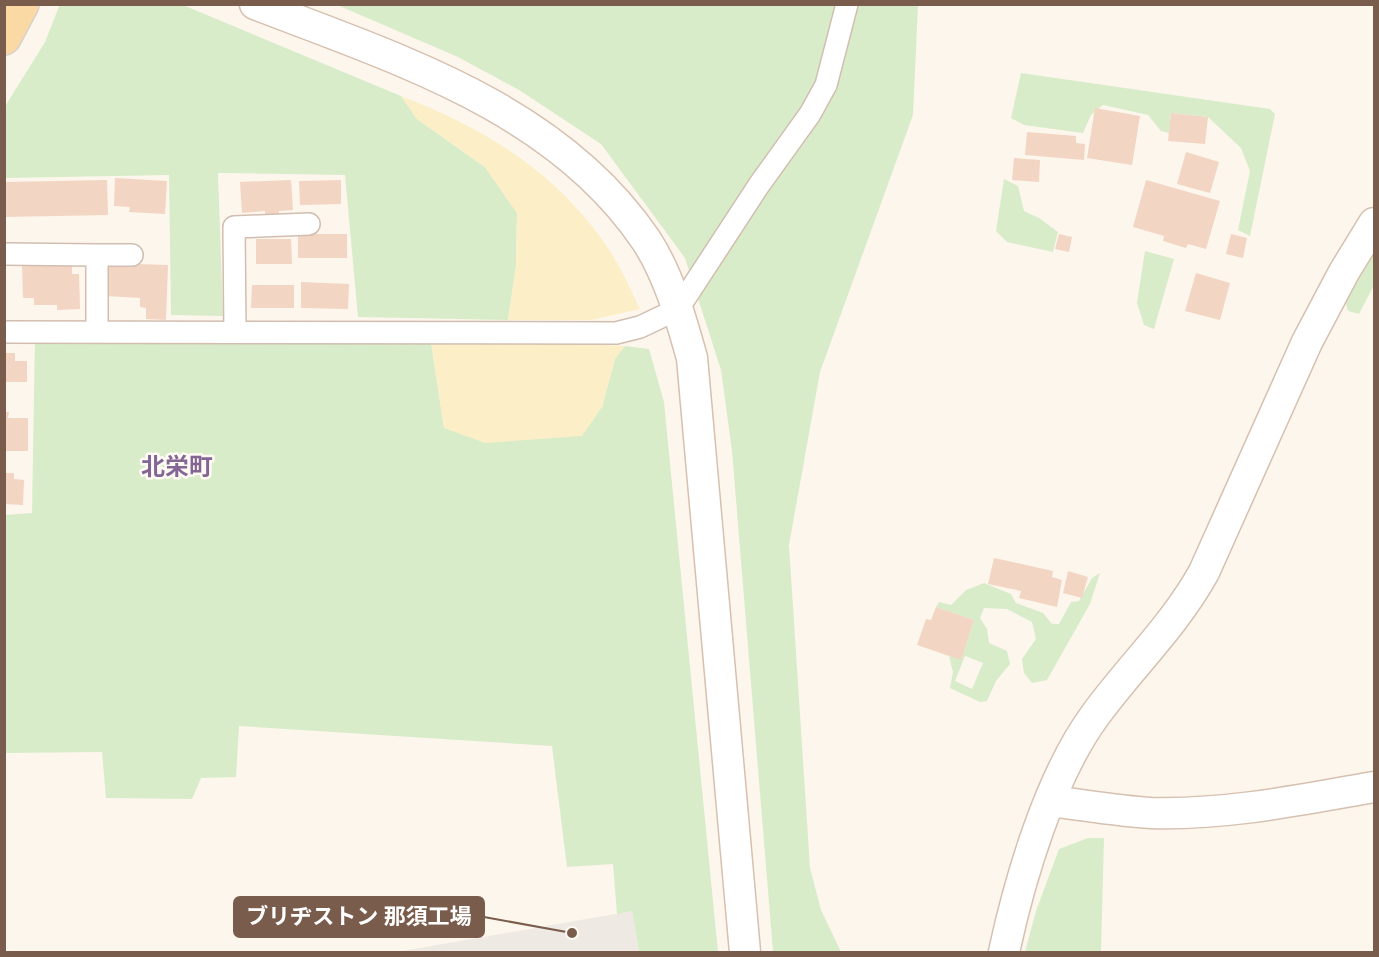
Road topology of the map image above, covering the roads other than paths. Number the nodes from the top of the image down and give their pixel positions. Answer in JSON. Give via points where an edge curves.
{"nodes":[{"id":1,"x":22,"y":4,"type":"edge"},
{"id":2,"x":255,"y":4,"type":"edge"},
{"id":3,"x":847,"y":4,"type":"edge"},
{"id":4,"x":4,"y":38,"type":"edge"},
{"id":5,"x":1374,"y":223,"type":"edge"},
{"id":6,"x":309,"y":224,"type":"dead end"},
{"id":7,"x":4,"y":254,"type":"edge"},
{"id":8,"x":97,"y":255,"type":"junction"},
{"id":9,"x":132,"y":255,"type":"dead end"},
{"id":10,"x":678,"y":309,"type":"junction"},
{"id":11,"x":4,"y":332,"type":"edge"},
{"id":12,"x":97,"y":332,"type":"junction"},
{"id":13,"x":235,"y":332,"type":"junction"},
{"id":14,"x":1374,"y":788,"type":"edge"},
{"id":15,"x":1051,"y":801,"type":"junction"},
{"id":16,"x":745,"y":952,"type":"edge"},
{"id":17,"x":1004,"y":952,"type":"edge"}],
"edges":[{"from":1,"to":4,"type":"main road"},
{"from":2,"to":10,"type":"street","via":[[462,90],[518,118],[567,153],[606,189],[647,242]]},
{"from":3,"to":10,"type":"street","via":[[826,85],[810,114]]},
{"from":5,"to":15,"type":"street","via":[[1307,342],[1204,572],[1187,602],[1095,716],[1063,771]]},
{"from":6,"to":13,"type":"street","via":[[234,227]]},
{"from":7,"to":8,"type":"street"},
{"from":8,"to":9,"type":"street"},
{"from":8,"to":12,"type":"street"},
{"from":10,"to":13,"type":"street","via":[[640,327],[616,333]]},
{"from":10,"to":16,"type":"street","via":[[692,358],[700,423]]},
{"from":11,"to":12,"type":"street"},
{"from":12,"to":13,"type":"street"},
{"from":14,"to":15,"type":"street","via":[[1207,812],[1149,813]]},
{"from":15,"to":17,"type":"street","via":[[1028,864]]}]}
